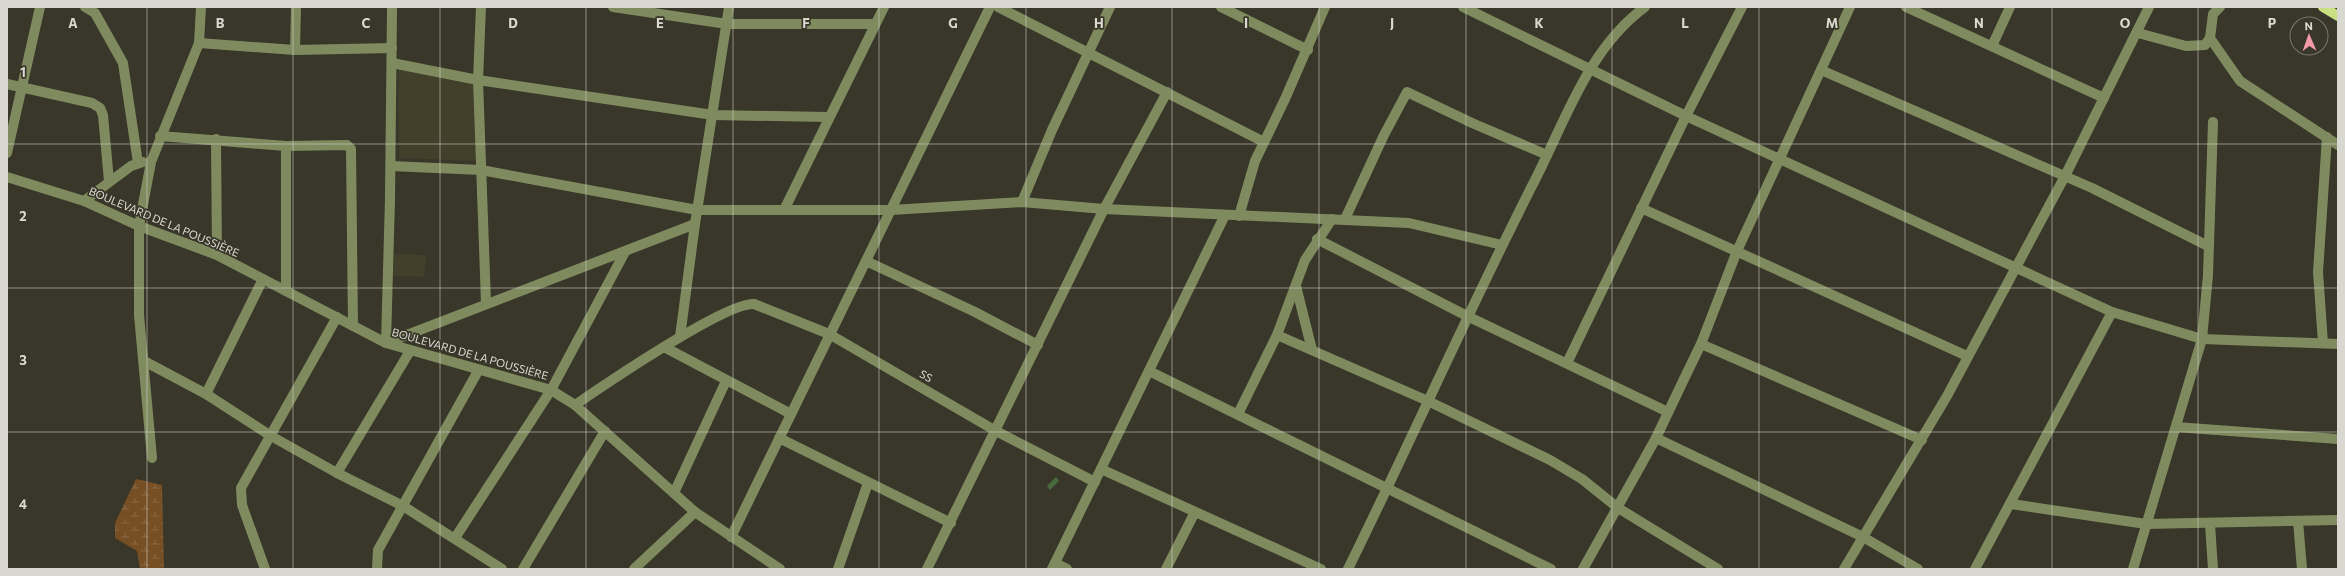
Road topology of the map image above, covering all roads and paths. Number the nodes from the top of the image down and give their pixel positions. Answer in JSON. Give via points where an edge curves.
{"nodes":[{"id":1,"x":40,"y":7,"type":"edge"},
{"id":2,"x":85,"y":7,"type":"edge"},
{"id":3,"x":202,"y":7,"type":"edge"},
{"id":4,"x":296,"y":7,"type":"edge"},
{"id":5,"x":392,"y":7,"type":"edge"},
{"id":6,"x":480,"y":7,"type":"edge"},
{"id":7,"x":613,"y":7,"type":"edge"},
{"id":8,"x":729,"y":7,"type":"edge"},
{"id":9,"x":884,"y":7,"type":"edge"},
{"id":10,"x":990,"y":7,"type":"edge"},
{"id":11,"x":998,"y":7,"type":"edge"},
{"id":12,"x":1110,"y":7,"type":"edge"},
{"id":13,"x":1221,"y":7,"type":"edge"},
{"id":14,"x":1325,"y":7,"type":"edge"},
{"id":15,"x":1463,"y":7,"type":"edge"},
{"id":16,"x":1644,"y":7,"type":"edge"},
{"id":17,"x":1742,"y":7,"type":"edge"},
{"id":18,"x":1850,"y":7,"type":"edge"},
{"id":19,"x":1906,"y":7,"type":"edge"},
{"id":20,"x":2010,"y":7,"type":"edge"},
{"id":21,"x":2148,"y":7,"type":"edge"},
{"id":22,"x":2220,"y":7,"type":"edge"},
{"id":23,"x":2324,"y":7,"type":"edge"},
{"id":24,"x":95,"y":10,"type":"edge"},
{"id":25,"x":670,"y":11,"type":"edge"},
{"id":26,"x":2338,"y":16,"type":"edge"},
{"id":27,"x":727,"y":24,"type":"junction"},
{"id":28,"x":876,"y":24,"type":"junction"},
{"id":29,"x":2138,"y":33,"type":"junction"},
{"id":30,"x":2210,"y":38,"type":"junction"},
{"id":31,"x":199,"y":43,"type":"junction"},
{"id":32,"x":1992,"y":46,"type":"junction"},
{"id":33,"x":392,"y":48,"type":"junction"},
{"id":34,"x":295,"y":50,"type":"junction"},
{"id":35,"x":1308,"y":50,"type":"junction"},
{"id":36,"x":1088,"y":51,"type":"junction"},
{"id":37,"x":392,"y":63,"type":"junction"},
{"id":38,"x":1590,"y":68,"type":"junction"},
{"id":39,"x":1821,"y":70,"type":"junction"},
{"id":40,"x":478,"y":80,"type":"junction"},
{"id":41,"x":7,"y":84,"type":"edge"},
{"id":42,"x":22,"y":88,"type":"junction"},
{"id":43,"x":1167,"y":92,"type":"junction"},
{"id":44,"x":2104,"y":98,"type":"junction"},
{"id":45,"x":713,"y":115,"type":"junction"},
{"id":46,"x":828,"y":116,"type":"junction"},
{"id":47,"x":1686,"y":116,"type":"junction"},
{"id":48,"x":2213,"y":122,"type":"dead end"},
{"id":49,"x":160,"y":136,"type":"junction"},
{"id":50,"x":2327,"y":137,"type":"junction"},
{"id":51,"x":216,"y":139,"type":"junction"},
{"id":52,"x":1264,"y":142,"type":"junction"},
{"id":53,"x":2338,"y":145,"type":"edge"},
{"id":54,"x":286,"y":146,"type":"junction"},
{"id":55,"x":7,"y":153,"type":"edge"},
{"id":56,"x":1547,"y":155,"type":"junction"},
{"id":57,"x":1780,"y":159,"type":"junction"},
{"id":58,"x":138,"y":162,"type":"junction"},
{"id":59,"x":151,"y":162,"type":"junction"},
{"id":60,"x":390,"y":166,"type":"junction"},
{"id":61,"x":480,"y":170,"type":"junction"},
{"id":62,"x":2065,"y":176,"type":"junction"},
{"id":63,"x":7,"y":177,"type":"edge"},
{"id":64,"x":109,"y":181,"type":"junction"},
{"id":65,"x":84,"y":201,"type":"junction"},
{"id":66,"x":1022,"y":202,"type":"junction"},
{"id":67,"x":1642,"y":208,"type":"junction"},
{"id":68,"x":1104,"y":209,"type":"junction"},
{"id":69,"x":697,"y":210,"type":"junction"},
{"id":70,"x":784,"y":210,"type":"junction"},
{"id":71,"x":891,"y":210,"type":"junction"},
{"id":72,"x":1225,"y":215,"type":"junction"},
{"id":73,"x":1239,"y":216,"type":"junction"},
{"id":74,"x":1332,"y":219,"type":"junction"},
{"id":75,"x":1345,"y":219,"type":"junction"},
{"id":76,"x":695,"y":224,"type":"junction"},
{"id":77,"x":139,"y":226,"type":"junction"},
{"id":78,"x":1317,"y":239,"type":"junction"},
{"id":79,"x":1502,"y":246,"type":"junction"},
{"id":80,"x":2208,"y":246,"type":"junction"},
{"id":81,"x":1737,"y":251,"type":"junction"},
{"id":82,"x":625,"y":252,"type":"junction"},
{"id":83,"x":217,"y":255,"type":"junction"},
{"id":84,"x":866,"y":261,"type":"junction"},
{"id":85,"x":2014,"y":268,"type":"junction"},
{"id":86,"x":263,"y":279,"type":"junction"},
{"id":87,"x":1295,"y":285,"type":"junction"},
{"id":88,"x":286,"y":291,"type":"junction"},
{"id":89,"x":486,"y":303,"type":"junction"},
{"id":90,"x":2112,"y":312,"type":"junction"},
{"id":91,"x":1467,"y":316,"type":"junction"},
{"id":92,"x":337,"y":317,"type":"junction"},
{"id":93,"x":353,"y":326,"type":"junction"},
{"id":94,"x":829,"y":334,"type":"junction"},
{"id":95,"x":1277,"y":335,"type":"junction"},
{"id":96,"x":680,"y":338,"type":"junction"},
{"id":97,"x":2202,"y":339,"type":"junction"},
{"id":98,"x":386,"y":343,"type":"junction"},
{"id":99,"x":2323,"y":343,"type":"junction"},
{"id":100,"x":1700,"y":344,"type":"junction"},
{"id":101,"x":2338,"y":344,"type":"edge"},
{"id":102,"x":1038,"y":346,"type":"junction"},
{"id":103,"x":664,"y":347,"type":"junction"},
{"id":104,"x":1312,"y":350,"type":"junction"},
{"id":105,"x":410,"y":351,"type":"junction"},
{"id":106,"x":1967,"y":356,"type":"junction"},
{"id":107,"x":144,"y":361,"type":"junction"},
{"id":108,"x":1567,"y":363,"type":"junction"},
{"id":109,"x":478,"y":371,"type":"junction"},
{"id":110,"x":1149,"y":371,"type":"junction"},
{"id":111,"x":726,"y":381,"type":"junction"},
{"id":112,"x":551,"y":390,"type":"junction"},
{"id":113,"x":206,"y":394,"type":"junction"},
{"id":114,"x":1428,"y":401,"type":"junction"},
{"id":115,"x":576,"y":405,"type":"junction"},
{"id":116,"x":1668,"y":412,"type":"junction"},
{"id":117,"x":791,"y":414,"type":"junction"},
{"id":118,"x":1238,"y":414,"type":"junction"},
{"id":119,"x":2176,"y":427,"type":"junction"},
{"id":120,"x":605,"y":430,"type":"junction"},
{"id":121,"x":996,"y":431,"type":"junction"},
{"id":122,"x":271,"y":436,"type":"junction"},
{"id":123,"x":779,"y":438,"type":"junction"},
{"id":124,"x":1656,"y":438,"type":"junction"},
{"id":125,"x":1922,"y":440,"type":"junction"},
{"id":126,"x":2338,"y":440,"type":"edge"},
{"id":127,"x":152,"y":458,"type":"dead end"},
{"id":128,"x":1101,"y":469,"type":"junction"},
{"id":129,"x":337,"y":473,"type":"junction"},
{"id":130,"x":1095,"y":482,"type":"junction"},
{"id":131,"x":868,"y":483,"type":"junction"},
{"id":132,"x":1388,"y":488,"type":"junction"},
{"id":133,"x":674,"y":493,"type":"junction"},
{"id":134,"x":2011,"y":504,"type":"junction"},
{"id":135,"x":403,"y":506,"type":"junction"},
{"id":136,"x":1618,"y":508,"type":"junction"},
{"id":137,"x":695,"y":512,"type":"junction"},
{"id":138,"x":1195,"y":512,"type":"junction"},
{"id":139,"x":2338,"y":520,"type":"edge"},
{"id":140,"x":2298,"y":521,"type":"junction"},
{"id":141,"x":951,"y":523,"type":"junction"},
{"id":142,"x":2146,"y":524,"type":"junction"},
{"id":143,"x":2210,"y":524,"type":"junction"},
{"id":144,"x":731,"y":537,"type":"junction"},
{"id":145,"x":1863,"y":537,"type":"junction"},
{"id":146,"x":455,"y":538,"type":"junction"},
{"id":147,"x":1054,"y":566,"type":"edge"},
{"id":148,"x":1705,"y":566,"type":"edge"},
{"id":149,"x":776,"y":568,"type":"edge"},
{"id":150,"x":265,"y":569,"type":"edge"},
{"id":151,"x":377,"y":569,"type":"edge"},
{"id":152,"x":502,"y":569,"type":"edge"},
{"id":153,"x":523,"y":569,"type":"edge"},
{"id":154,"x":634,"y":569,"type":"edge"},
{"id":155,"x":838,"y":569,"type":"edge"},
{"id":156,"x":927,"y":569,"type":"edge"},
{"id":157,"x":1067,"y":569,"type":"edge"},
{"id":158,"x":1166,"y":569,"type":"edge"},
{"id":159,"x":1321,"y":569,"type":"edge"},
{"id":160,"x":1348,"y":569,"type":"edge"},
{"id":161,"x":1551,"y":569,"type":"edge"},
{"id":162,"x":1583,"y":569,"type":"edge"},
{"id":163,"x":1718,"y":569,"type":"edge"},
{"id":164,"x":1844,"y":569,"type":"edge"},
{"id":165,"x":1918,"y":569,"type":"edge"},
{"id":166,"x":1975,"y":569,"type":"edge"},
{"id":167,"x":2133,"y":569,"type":"edge"},
{"id":168,"x":2213,"y":569,"type":"edge"},
{"id":169,"x":2302,"y":569,"type":"edge"}],
"edges":[{"from":1,"to":42,"type":"street"},
{"from":2,"to":24,"type":"street"},
{"from":3,"to":31,"type":"street"},
{"from":4,"to":34,"type":"street"},
{"from":5,"to":33,"type":"street"},
{"from":6,"to":40,"type":"street"},
{"from":7,"to":25,"type":"street"},
{"from":8,"to":27,"type":"street"},
{"from":9,"to":28,"type":"street"},
{"from":10,"to":71,"type":"street"},
{"from":11,"to":36,"type":"street"},
{"from":12,"to":36,"type":"street"},
{"from":13,"to":35,"type":"street"},
{"from":14,"to":35,"type":"street"},
{"from":15,"to":38,"type":"street"},
{"from":16,"to":38,"type":"street","via":[[1623,25]]},
{"from":17,"to":47,"type":"street"},
{"from":18,"to":39,"type":"street"},
{"from":19,"to":32,"type":"street"},
{"from":20,"to":32,"type":"street"},
{"from":21,"to":29,"type":"street"},
{"from":22,"to":30,"type":"street","via":[[2213,14]]},
{"from":23,"to":26,"type":"main road"},
{"from":24,"to":58,"type":"street","via":[[123,63]]},
{"from":25,"to":27,"type":"street"},
{"from":27,"to":28,"type":"street"},
{"from":27,"to":45,"type":"street"},
{"from":28,"to":46,"type":"street"},
{"from":29,"to":30,"type":"street","via":[[2186,46],[2205,45]]},
{"from":29,"to":44,"type":"street"},
{"from":30,"to":50,"type":"street","via":[[2240,81]]},
{"from":31,"to":34,"type":"street"},
{"from":31,"to":49,"type":"street"},
{"from":32,"to":44,"type":"street"},
{"from":33,"to":34,"type":"street"},
{"from":33,"to":37,"type":"street"},
{"from":35,"to":52,"type":"street"},
{"from":36,"to":43,"type":"street"},
{"from":36,"to":66,"type":"street"},
{"from":37,"to":40,"type":"street"},
{"from":37,"to":60,"type":"street"},
{"from":38,"to":47,"type":"street"},
{"from":38,"to":56,"type":"street"},
{"from":39,"to":57,"type":"street"},
{"from":39,"to":62,"type":"street"},
{"from":40,"to":45,"type":"street"},
{"from":40,"to":61,"type":"street"},
{"from":41,"to":42,"type":"street"},
{"from":42,"to":55,"type":"street"},
{"from":42,"to":64,"type":"street","via":[[100,108],[103,115]]},
{"from":43,"to":52,"type":"street"},
{"from":43,"to":68,"type":"street"},
{"from":44,"to":62,"type":"street"},
{"from":45,"to":46,"type":"street"},
{"from":45,"to":69,"type":"street"},
{"from":46,"to":70,"type":"street"},
{"from":47,"to":57,"type":"street"},
{"from":47,"to":67,"type":"street"},
{"from":48,"to":80,"type":"street"},
{"from":49,"to":51,"type":"street"},
{"from":49,"to":59,"type":"street"},
{"from":50,"to":53,"type":"street"},
{"from":50,"to":99,"type":"street","via":[[2318,272]]},
{"from":51,"to":54,"type":"street"},
{"from":51,"to":83,"type":"street"},
{"from":52,"to":73,"type":"street","via":[[1255,161]]},
{"from":54,"to":88,"type":"street"},
{"from":54,"to":93,"type":"street","via":[[347,145],[351,149]]},
{"from":56,"to":75,"type":"street","via":[[1472,124],[1407,92]]},
{"from":56,"to":79,"type":"street"},
{"from":57,"to":81,"type":"street"},
{"from":57,"to":85,"type":"street"},
{"from":58,"to":59,"type":"street"},
{"from":58,"to":64,"type":"street"},
{"from":59,"to":77,"type":"street"},
{"from":60,"to":61,"type":"street"},
{"from":60,"to":98,"type":"street"},
{"from":61,"to":69,"type":"street"},
{"from":61,"to":89,"type":"street"},
{"from":62,"to":80,"type":"street"},
{"from":62,"to":85,"type":"street"},
{"from":63,"to":65,"type":"street","name":"BOULEVARD DE LA POUSSIÈRE"},
{"from":64,"to":65,"type":"street"},
{"from":65,"to":77,"type":"street","name":"BOULEVARD DE LA POUSSIÈRE"},
{"from":66,"to":68,"type":"street"},
{"from":66,"to":71,"type":"street"},
{"from":67,"to":81,"type":"street"},
{"from":67,"to":108,"type":"street"},
{"from":68,"to":72,"type":"street"},
{"from":68,"to":102,"type":"street"},
{"from":69,"to":70,"type":"street"},
{"from":69,"to":76,"type":"street"},
{"from":70,"to":71,"type":"street"},
{"from":71,"to":84,"type":"street"},
{"from":72,"to":73,"type":"street"},
{"from":72,"to":110,"type":"street"},
{"from":73,"to":74,"type":"street"},
{"from":74,"to":75,"type":"street"},
{"from":74,"to":78,"type":"street"},
{"from":75,"to":79,"type":"street","via":[[1424,226]]},
{"from":76,"to":82,"type":"street"},
{"from":76,"to":96,"type":"street"},
{"from":77,"to":83,"type":"street","name":"BOULEVARD DE LA POUSSIÈRE"},
{"from":77,"to":107,"type":"street","via":[[139,315]]},
{"from":78,"to":87,"type":"street"},
{"from":78,"to":91,"type":"street"},
{"from":79,"to":91,"type":"street"},
{"from":80,"to":97,"type":"street"},
{"from":81,"to":100,"type":"street"},
{"from":81,"to":106,"type":"street"},
{"from":82,"to":89,"type":"street"},
{"from":82,"to":112,"type":"street"},
{"from":83,"to":86,"type":"street","name":"BOULEVARD DE LA POUSSIÈRE"},
{"from":84,"to":94,"type":"street"},
{"from":84,"to":102,"type":"street","via":[[975,312]]},
{"from":85,"to":90,"type":"street"},
{"from":85,"to":106,"type":"street"},
{"from":86,"to":88,"type":"street","name":"BOULEVARD DE LA POUSSIÈRE"},
{"from":86,"to":113,"type":"street"},
{"from":87,"to":95,"type":"street"},
{"from":87,"to":104,"type":"street"},
{"from":88,"to":92,"type":"street","name":"BOULEVARD DE LA POUSSIÈRE"},
{"from":89,"to":98,"type":"street"},
{"from":90,"to":97,"type":"street"},
{"from":90,"to":134,"type":"street"},
{"from":91,"to":108,"type":"street"},
{"from":91,"to":114,"type":"street"},
{"from":92,"to":93,"type":"street","name":"BOULEVARD DE LA POUSSIÈRE"},
{"from":92,"to":122,"type":"street"},
{"from":93,"to":98,"type":"street","name":"BOULEVARD DE LA POUSSIÈRE"},
{"from":94,"to":96,"type":"street","name":"SS","via":[[754,304],[741,305]]},
{"from":94,"to":117,"type":"street"},
{"from":94,"to":121,"type":"street","name":"SS"},
{"from":95,"to":104,"type":"street"},
{"from":95,"to":118,"type":"street"},
{"from":96,"to":103,"type":"street"},
{"from":97,"to":99,"type":"street"},
{"from":97,"to":119,"type":"street"},
{"from":98,"to":105,"type":"street","name":"BOULEVARD DE LA POUSSIÈRE"},
{"from":99,"to":101,"type":"street"},
{"from":100,"to":116,"type":"street"},
{"from":100,"to":125,"type":"street"},
{"from":102,"to":121,"type":"street"},
{"from":103,"to":111,"type":"street"},
{"from":103,"to":115,"type":"street"},
{"from":104,"to":114,"type":"street"},
{"from":105,"to":109,"type":"street","name":"BOULEVARD DE LA POUSSIÈRE"},
{"from":105,"to":129,"type":"street"},
{"from":106,"to":125,"type":"street"},
{"from":107,"to":113,"type":"street"},
{"from":107,"to":127,"type":"street"},
{"from":108,"to":116,"type":"street"},
{"from":109,"to":112,"type":"street","name":"BOULEVARD DE LA POUSSIÈRE"},
{"from":109,"to":135,"type":"street"},
{"from":110,"to":118,"type":"street"},
{"from":110,"to":128,"type":"street"},
{"from":111,"to":117,"type":"street"},
{"from":111,"to":133,"type":"street"},
{"from":112,"to":115,"type":"street","name":"BOULEVARD DE LA POUSSIÈRE"},
{"from":112,"to":146,"type":"street"},
{"from":113,"to":122,"type":"street"},
{"from":114,"to":132,"type":"street"},
{"from":114,"to":136,"type":"street","via":[[1550,460],[1582,479]]},
{"from":115,"to":120,"type":"street","name":"BOULEVARD DE LA POUSSIÈRE"},
{"from":116,"to":124,"type":"street"},
{"from":117,"to":123,"type":"street"},
{"from":118,"to":132,"type":"street"},
{"from":119,"to":126,"type":"street"},
{"from":119,"to":142,"type":"street"},
{"from":120,"to":133,"type":"street","name":"BOULEVARD DE LA POUSSIÈRE"},
{"from":120,"to":153,"type":"street"},
{"from":121,"to":130,"type":"street","name":"SS"},
{"from":121,"to":141,"type":"street"},
{"from":122,"to":129,"type":"street"},
{"from":122,"to":150,"type":"street","via":[[241,488],[240,497]]},
{"from":123,"to":131,"type":"street"},
{"from":123,"to":144,"type":"street"},
{"from":124,"to":136,"type":"street"},
{"from":124,"to":145,"type":"street"},
{"from":125,"to":145,"type":"street"},
{"from":128,"to":130,"type":"street"},
{"from":128,"to":138,"type":"street"},
{"from":129,"to":135,"type":"street"},
{"from":130,"to":147,"type":"street"},
{"from":131,"to":141,"type":"street"},
{"from":131,"to":155,"type":"street"},
{"from":132,"to":160,"type":"street"},
{"from":132,"to":161,"type":"street"},
{"from":133,"to":137,"type":"street","name":"BOULEVARD DE LA POUSSIÈRE"},
{"from":134,"to":142,"type":"street"},
{"from":134,"to":166,"type":"street"},
{"from":135,"to":146,"type":"street"},
{"from":135,"to":151,"type":"street","via":[[378,550]]},
{"from":136,"to":148,"type":"street"},
{"from":136,"to":162,"type":"street"},
{"from":137,"to":144,"type":"street","name":"BOULEVARD DE LA POUSSIÈRE"},
{"from":137,"to":154,"type":"street"},
{"from":138,"to":158,"type":"street"},
{"from":138,"to":159,"type":"street"},
{"from":139,"to":140,"type":"street"},
{"from":140,"to":143,"type":"street"},
{"from":140,"to":169,"type":"street"},
{"from":141,"to":156,"type":"street"},
{"from":142,"to":143,"type":"street"},
{"from":142,"to":167,"type":"street"},
{"from":143,"to":168,"type":"street"},
{"from":144,"to":149,"type":"street","name":"BOULEVARD DE LA POUSSIÈRE"},
{"from":145,"to":164,"type":"street"},
{"from":145,"to":165,"type":"street"},
{"from":146,"to":152,"type":"street"},
{"from":147,"to":157,"type":"street"},
{"from":148,"to":163,"type":"street"}]}
